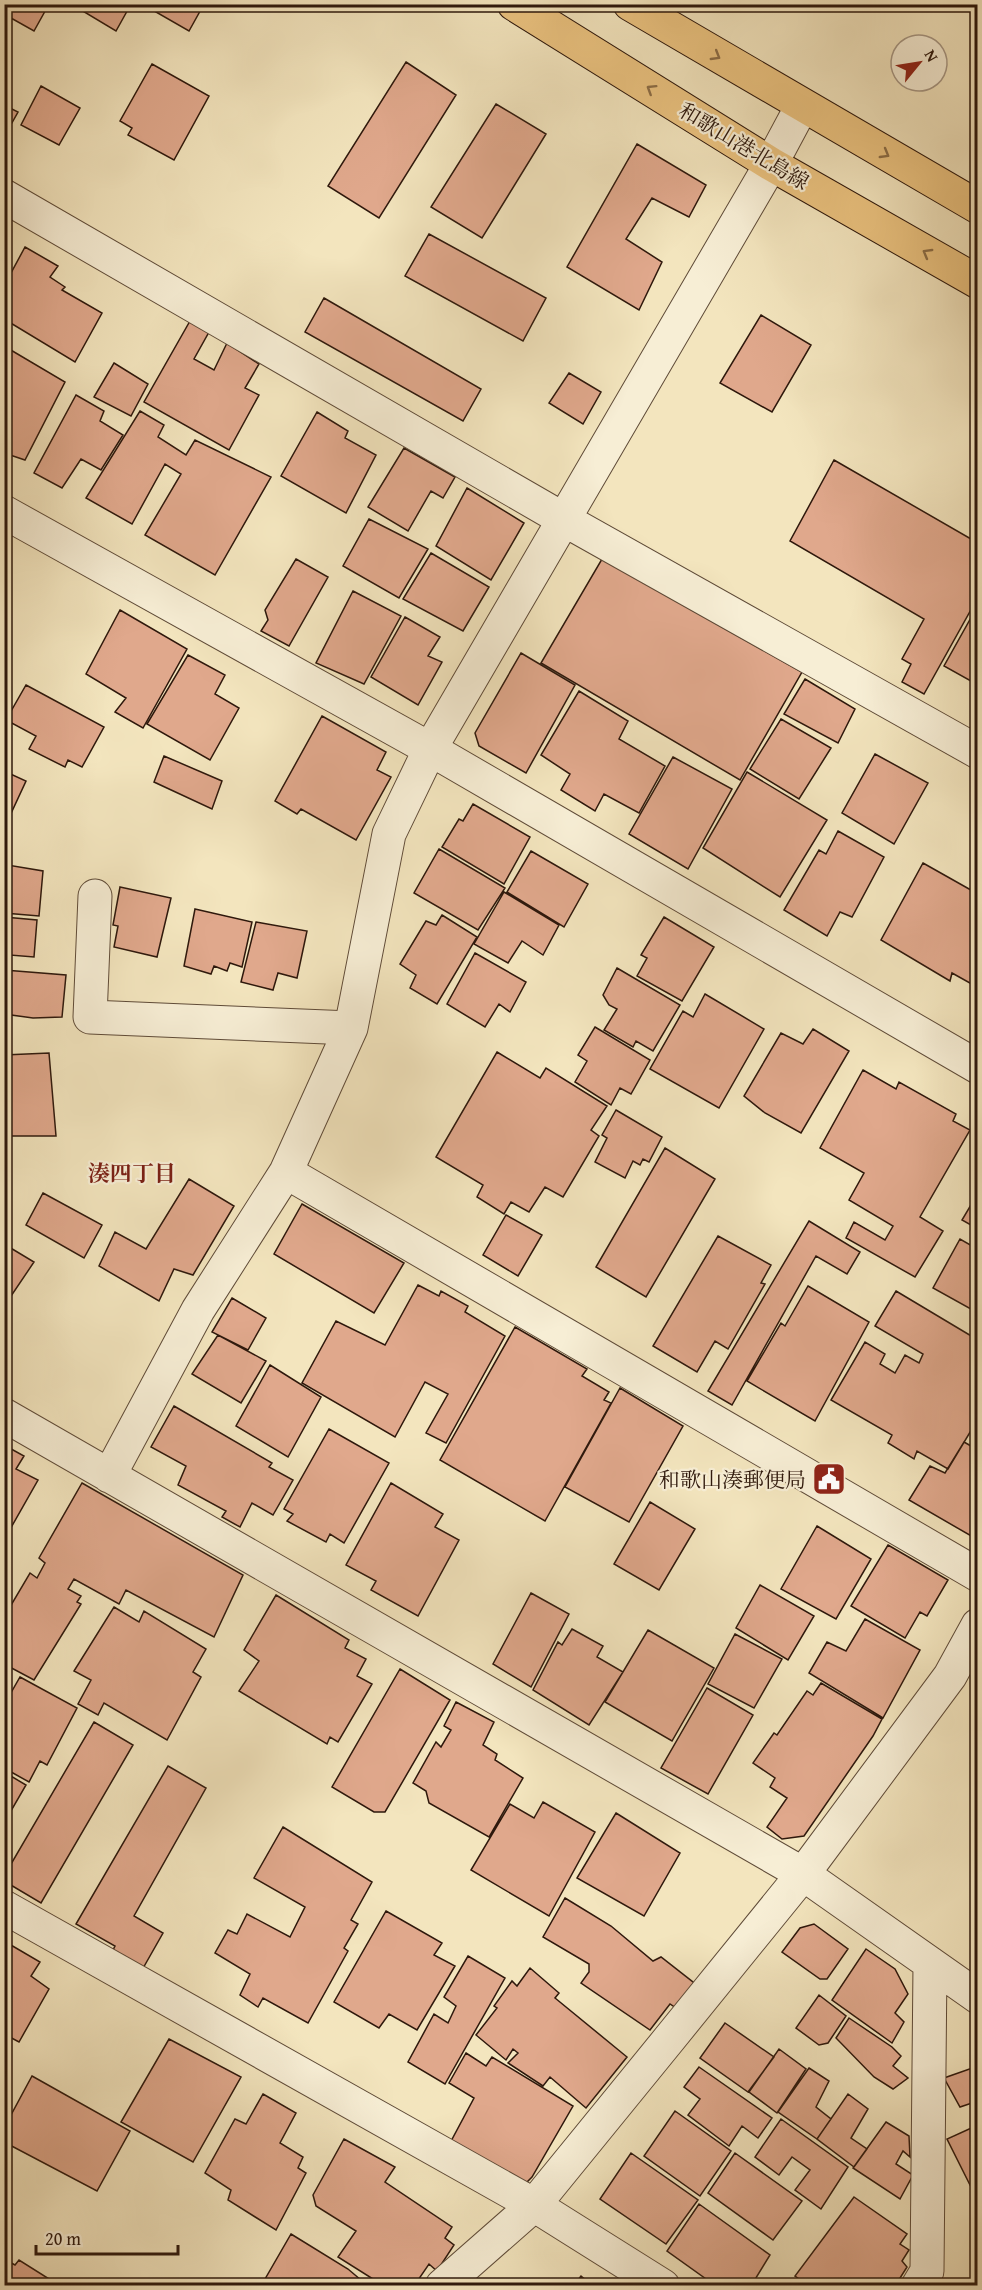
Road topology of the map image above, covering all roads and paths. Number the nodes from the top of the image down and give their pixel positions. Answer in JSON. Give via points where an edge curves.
{"nodes":[{"id":1,"x":514,"y":4,"type":"edge"},
{"id":2,"x":630,"y":4,"type":"edge"},
{"id":3,"x":802,"y":106,"type":"junction"},
{"id":4,"x":771,"y":164,"type":"junction"},
{"id":5,"x":4,"y":196,"type":"edge"},
{"id":6,"x":978,"y":207,"type":"edge"},
{"id":7,"x":978,"y":282,"type":"edge"},
{"id":8,"x":4,"y":512,"type":"edge"},
{"id":9,"x":563,"y":519,"type":"junction"},
{"id":10,"x":430,"y":749,"type":"junction"},
{"id":11,"x":978,"y":752,"type":"edge"},
{"id":12,"x":95,"y":896,"type":"dead end"},
{"id":13,"x":351,"y":1028,"type":"junction"},
{"id":14,"x":978,"y":1067,"type":"edge"},
{"id":15,"x":286,"y":1172,"type":"junction"},
{"id":16,"x":4,"y":1415,"type":"edge"},
{"id":17,"x":109,"y":1476,"type":"junction"},
{"id":18,"x":978,"y":1575,"type":"edge"},
{"id":19,"x":978,"y":1625,"type":"edge"},
{"id":20,"x":803,"y":1874,"type":"junction"},
{"id":21,"x":4,"y":1907,"type":"edge"},
{"id":22,"x":930,"y":1965,"type":"junction"},
{"id":23,"x":978,"y":1997,"type":"edge"},
{"id":24,"x":534,"y":2205,"type":"junction"},
{"id":25,"x":442,"y":2286,"type":"edge"},
{"id":26,"x":663,"y":2286,"type":"edge"},
{"id":27,"x":918,"y":2286,"type":"edge"}],
"edges":[{"from":4,"to":1,"type":"main road","name":"和歌山港北島線","one_way":true},
{"from":2,"to":3,"type":"main road","one_way":true},
{"from":3,"to":4,"type":"street"},
{"from":3,"to":6,"type":"main road","one_way":true},
{"from":7,"to":4,"type":"main road","name":"和歌山港北島線","one_way":true},
{"from":4,"to":9,"type":"street"},
{"from":5,"to":9,"type":"street"},
{"from":8,"to":10,"type":"street"},
{"from":9,"to":10,"type":"street"},
{"from":9,"to":11,"type":"street"},
{"from":10,"to":13,"type":"street","via":[[388,834]]},
{"from":10,"to":14,"type":"street"},
{"from":12,"to":13,"type":"street","via":[[90,1017]]},
{"from":13,"to":15,"type":"street"},
{"from":15,"to":17,"type":"street","via":[[198,1310]]},
{"from":15,"to":18,"type":"street"},
{"from":16,"to":17,"type":"street"},
{"from":17,"to":20,"type":"street"},
{"from":19,"to":20,"type":"street","via":[[950,1676]]},
{"from":20,"to":22,"type":"street"},
{"from":20,"to":24,"type":"street"},
{"from":21,"to":24,"type":"street"},
{"from":22,"to":23,"type":"street"},
{"from":22,"to":27,"type":"street","via":[[927,2271]]},
{"from":24,"to":25,"type":"street"},
{"from":24,"to":26,"type":"street"}]}
